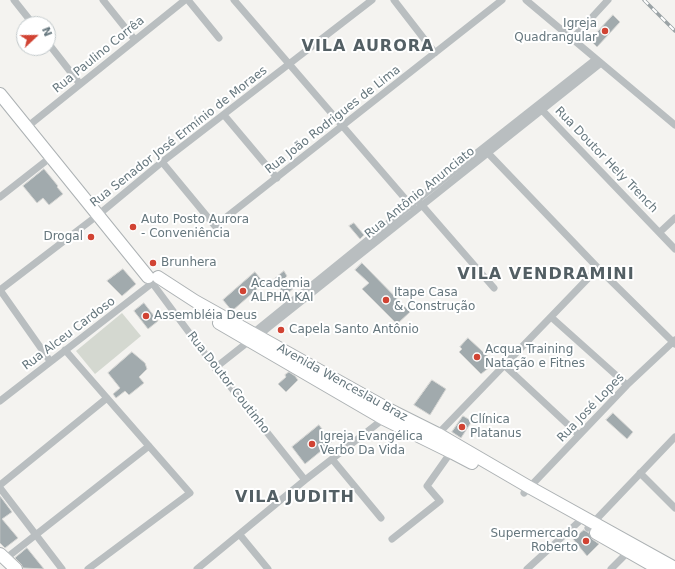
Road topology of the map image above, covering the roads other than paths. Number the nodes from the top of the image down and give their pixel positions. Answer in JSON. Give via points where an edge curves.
{"nodes":[{"id":1,"x":14,"y":0,"type":"edge"},
{"id":2,"x":103,"y":0,"type":"edge"},
{"id":3,"x":185,"y":0,"type":"edge"},
{"id":4,"x":188,"y":0,"type":"edge"},
{"id":5,"x":234,"y":0,"type":"edge"},
{"id":6,"x":372,"y":0,"type":"edge"},
{"id":7,"x":394,"y":0,"type":"edge"},
{"id":8,"x":502,"y":0,"type":"edge"},
{"id":9,"x":526,"y":0,"type":"edge"},
{"id":10,"x":608,"y":0,"type":"edge"},
{"id":11,"x":27,"y":16,"type":"edge"},
{"id":12,"x":219,"y":38,"type":"dead end"},
{"id":13,"x":572,"y":39,"type":"junction"},
{"id":14,"x":135,"y":40,"type":"junction"},
{"id":15,"x":56,"y":53,"type":"edge"},
{"id":16,"x":435,"y":53,"type":"junction"},
{"id":17,"x":598,"y":61,"type":"junction"},
{"id":18,"x":290,"y":63,"type":"junction"},
{"id":19,"x":80,"y":84,"type":"junction"},
{"id":20,"x":0,"y":94,"type":"edge"},
{"id":21,"x":539,"y":107,"type":"junction"},
{"id":22,"x":224,"y":115,"type":"junction"},
{"id":23,"x":675,"y":125,"type":"edge"},
{"id":24,"x":344,"y":126,"type":"junction"},
{"id":25,"x":27,"y":127,"type":"junction"},
{"id":26,"x":485,"y":150,"type":"junction"},
{"id":27,"x":51,"y":157,"type":"junction"},
{"id":28,"x":162,"y":162,"type":"junction"},
{"id":29,"x":277,"y":178,"type":"junction"},
{"id":30,"x":0,"y":196,"type":"edge"},
{"id":31,"x":420,"y":203,"type":"junction"},
{"id":32,"x":414,"y":208,"type":"junction"},
{"id":33,"x":98,"y":215,"type":"junction"},
{"id":34,"x":675,"y":218,"type":"edge"},
{"id":35,"x":660,"y":232,"type":"junction"},
{"id":36,"x":675,"y":249,"type":"edge"},
{"id":37,"x":598,"y":268,"type":"junction"},
{"id":38,"x":153,"y":281,"type":"junction"},
{"id":39,"x":494,"y":288,"type":"dead end"},
{"id":40,"x":0,"y":290,"type":"edge"},
{"id":41,"x":552,"y":317,"type":"junction"},
{"id":42,"x":253,"y":337,"type":"junction"},
{"id":43,"x":674,"y":342,"type":"edge"},
{"id":44,"x":65,"y":350,"type":"junction"},
{"id":45,"x":50,"y":361,"type":"junction"},
{"id":46,"x":504,"y":365,"type":"junction"},
{"id":47,"x":215,"y":368,"type":"junction"},
{"id":48,"x":627,"y":385,"type":"junction"},
{"id":49,"x":107,"y":398,"type":"junction"},
{"id":50,"x":0,"y":401,"type":"edge"},
{"id":51,"x":387,"y":414,"type":"junction"},
{"id":52,"x":579,"y":435,"type":"junction"},
{"id":53,"x":675,"y":437,"type":"edge"},
{"id":54,"x":434,"y":438,"type":"junction"},
{"id":55,"x":149,"y":446,"type":"junction"},
{"id":56,"x":452,"y":452,"type":"junction"},
{"id":57,"x":332,"y":459,"type":"junction"},
{"id":58,"x":640,"y":473,"type":"junction"},
{"id":59,"x":304,"y":480,"type":"junction"},
{"id":60,"x":0,"y":485,"type":"edge"},
{"id":61,"x":0,"y":488,"type":"edge"},
{"id":62,"x":527,"y":490,"type":"junction"},
{"id":63,"x":675,"y":508,"type":"edge"},
{"id":64,"x":381,"y":518,"type":"dead end"},
{"id":65,"x":586,"y":522,"type":"junction"},
{"id":66,"x":36,"y":534,"type":"junction"},
{"id":67,"x":240,"y":535,"type":"junction"},
{"id":68,"x":392,"y":539,"type":"dead end"},
{"id":69,"x":631,"y":548,"type":"junction"},
{"id":70,"x":1,"y":563,"type":"edge"},
{"id":71,"x":672,"y":566,"type":"edge"},
{"id":72,"x":16,"y":569,"type":"edge"},
{"id":73,"x":62,"y":569,"type":"edge"},
{"id":74,"x":88,"y":569,"type":"edge"},
{"id":75,"x":197,"y":569,"type":"edge"},
{"id":76,"x":268,"y":569,"type":"edge"},
{"id":77,"x":527,"y":569,"type":"edge"},
{"id":78,"x":611,"y":569,"type":"edge"},
{"id":79,"x":659,"y":569,"type":"edge"}],
"edges":[{"from":1,"to":11,"type":"street"},
{"from":2,"to":14,"type":"street"},
{"from":3,"to":14,"type":"street","name":"Rua Paulino Corrêa"},
{"from":4,"to":12,"type":"street"},
{"from":5,"to":18,"type":"street"},
{"from":6,"to":18,"type":"street","name":"Rua Senador José Ermínio de Moraes"},
{"from":7,"to":16,"type":"street"},
{"from":8,"to":16,"type":"street","name":"Rua João Rodrigues de Lima"},
{"from":9,"to":13,"type":"street"},
{"from":10,"to":13,"type":"street"},
{"from":13,"to":17,"type":"street"},
{"from":14,"to":19,"type":"street","name":"Rua Paulino Corrêa"},
{"from":15,"to":19,"type":"street"},
{"from":16,"to":24,"type":"street","name":"Rua João Rodrigues de Lima"},
{"from":17,"to":21,"type":"street","name":"Rua Antônio Anunciato"},
{"from":17,"to":23,"type":"street"},
{"from":18,"to":22,"type":"street","name":"Rua Senador José Ermínio de Moraes"},
{"from":18,"to":24,"type":"street"},
{"from":19,"to":25,"type":"street","name":"Rua Paulino Corrêa"},
{"from":20,"to":25,"type":"main road","name":"Rua Doutor Coutinho"},
{"from":21,"to":26,"type":"street","name":"Rua Antônio Anunciato"},
{"from":21,"to":35,"type":"street","name":"Rua Doutor Hely Trench"},
{"from":22,"to":28,"type":"street","name":"Rua Senador José Ermínio de Moraes"},
{"from":22,"to":29,"type":"street"},
{"from":24,"to":29,"type":"street","name":"Rua João Rodrigues de Lima"},
{"from":24,"to":32,"type":"street"},
{"from":25,"to":27,"type":"main road","name":"Rua Doutor Coutinho"},
{"from":26,"to":31,"type":"street","name":"Rua Antônio Anunciato"},
{"from":26,"to":37,"type":"street"},
{"from":27,"to":30,"type":"street"},
{"from":27,"to":33,"type":"main road","name":"Rua Doutor Coutinho"},
{"from":28,"to":29,"type":"street","name":"Rua João Rodrigues de Lima","via":[[215,226]]},
{"from":28,"to":33,"type":"street","name":"Rua Senador José Ermínio de Moraes"},
{"from":31,"to":32,"type":"street","name":"Rua Antônio Anunciato"},
{"from":31,"to":39,"type":"street"},
{"from":32,"to":42,"type":"street","name":"Rua Antônio Anunciato"},
{"from":33,"to":38,"type":"main road","name":"Rua Doutor Coutinho"},
{"from":33,"to":40,"type":"street","name":"Rua Senador José Ermínio de Moraes"},
{"from":34,"to":35,"type":"street"},
{"from":35,"to":36,"type":"street","name":"Rua Doutor Hely Trench"},
{"from":37,"to":41,"type":"street"},
{"from":37,"to":43,"type":"street"},
{"from":38,"to":42,"type":"main road","name":"Avenida Wenceslau Braz","via":[[195,301]]},
{"from":38,"to":44,"type":"street","name":"Rua Alceu Cardoso"},
{"from":38,"to":47,"type":"street","name":"Rua Doutor Coutinho"},
{"from":40,"to":45,"type":"street"},
{"from":41,"to":46,"type":"street"},
{"from":41,"to":48,"type":"street"},
{"from":42,"to":47,"type":"street","name":"Rua Antônio Anunciato"},
{"from":42,"to":51,"type":"main road","name":"Avenida Wenceslau Braz"},
{"from":43,"to":48,"type":"street","name":"Rua José Lopes"},
{"from":44,"to":45,"type":"street","name":"Rua Alceu Cardoso"},
{"from":44,"to":49,"type":"street"},
{"from":45,"to":50,"type":"street","name":"Rua Alceu Cardoso"},
{"from":46,"to":52,"type":"street"},
{"from":46,"to":54,"type":"street"},
{"from":47,"to":59,"type":"street","name":"Rua Doutor Coutinho"},
{"from":48,"to":52,"type":"street","name":"Rua José Lopes"},
{"from":49,"to":55,"type":"street"},
{"from":49,"to":60,"type":"street"},
{"from":51,"to":54,"type":"main road","name":"Avenida Wenceslau Braz"},
{"from":51,"to":57,"type":"street"},
{"from":52,"to":62,"type":"street","name":"Rua José Lopes"},
{"from":53,"to":58,"type":"street"},
{"from":54,"to":56,"type":"main road","name":"Avenida Wenceslau Braz"},
{"from":54,"to":62,"type":"main road","name":"Avenida Wenceslau Braz"},
{"from":55,"to":66,"type":"street"},
{"from":55,"to":74,"type":"street","via":[[190,493]]},
{"from":56,"to":62,"type":"main road","name":"Avenida Wenceslau Braz"},
{"from":56,"to":68,"type":"street","via":[[427,486],[440,501]]},
{"from":57,"to":59,"type":"street"},
{"from":57,"to":64,"type":"street"},
{"from":58,"to":63,"type":"street"},
{"from":58,"to":65,"type":"street"},
{"from":59,"to":67,"type":"street"},
{"from":61,"to":66,"type":"street"},
{"from":62,"to":65,"type":"main road","name":"Avenida Wenceslau Braz"},
{"from":65,"to":69,"type":"main road","name":"Avenida Wenceslau Braz"},
{"from":65,"to":77,"type":"street"},
{"from":66,"to":70,"type":"street"},
{"from":66,"to":73,"type":"street"},
{"from":67,"to":75,"type":"street"},
{"from":67,"to":76,"type":"street"},
{"from":69,"to":71,"type":"main road","name":"Avenida Wenceslau Braz"},
{"from":69,"to":78,"type":"street"},
{"from":69,"to":79,"type":"main road","name":"Avenida Wenceslau Braz"},
{"from":70,"to":72,"type":"main road"}]}
